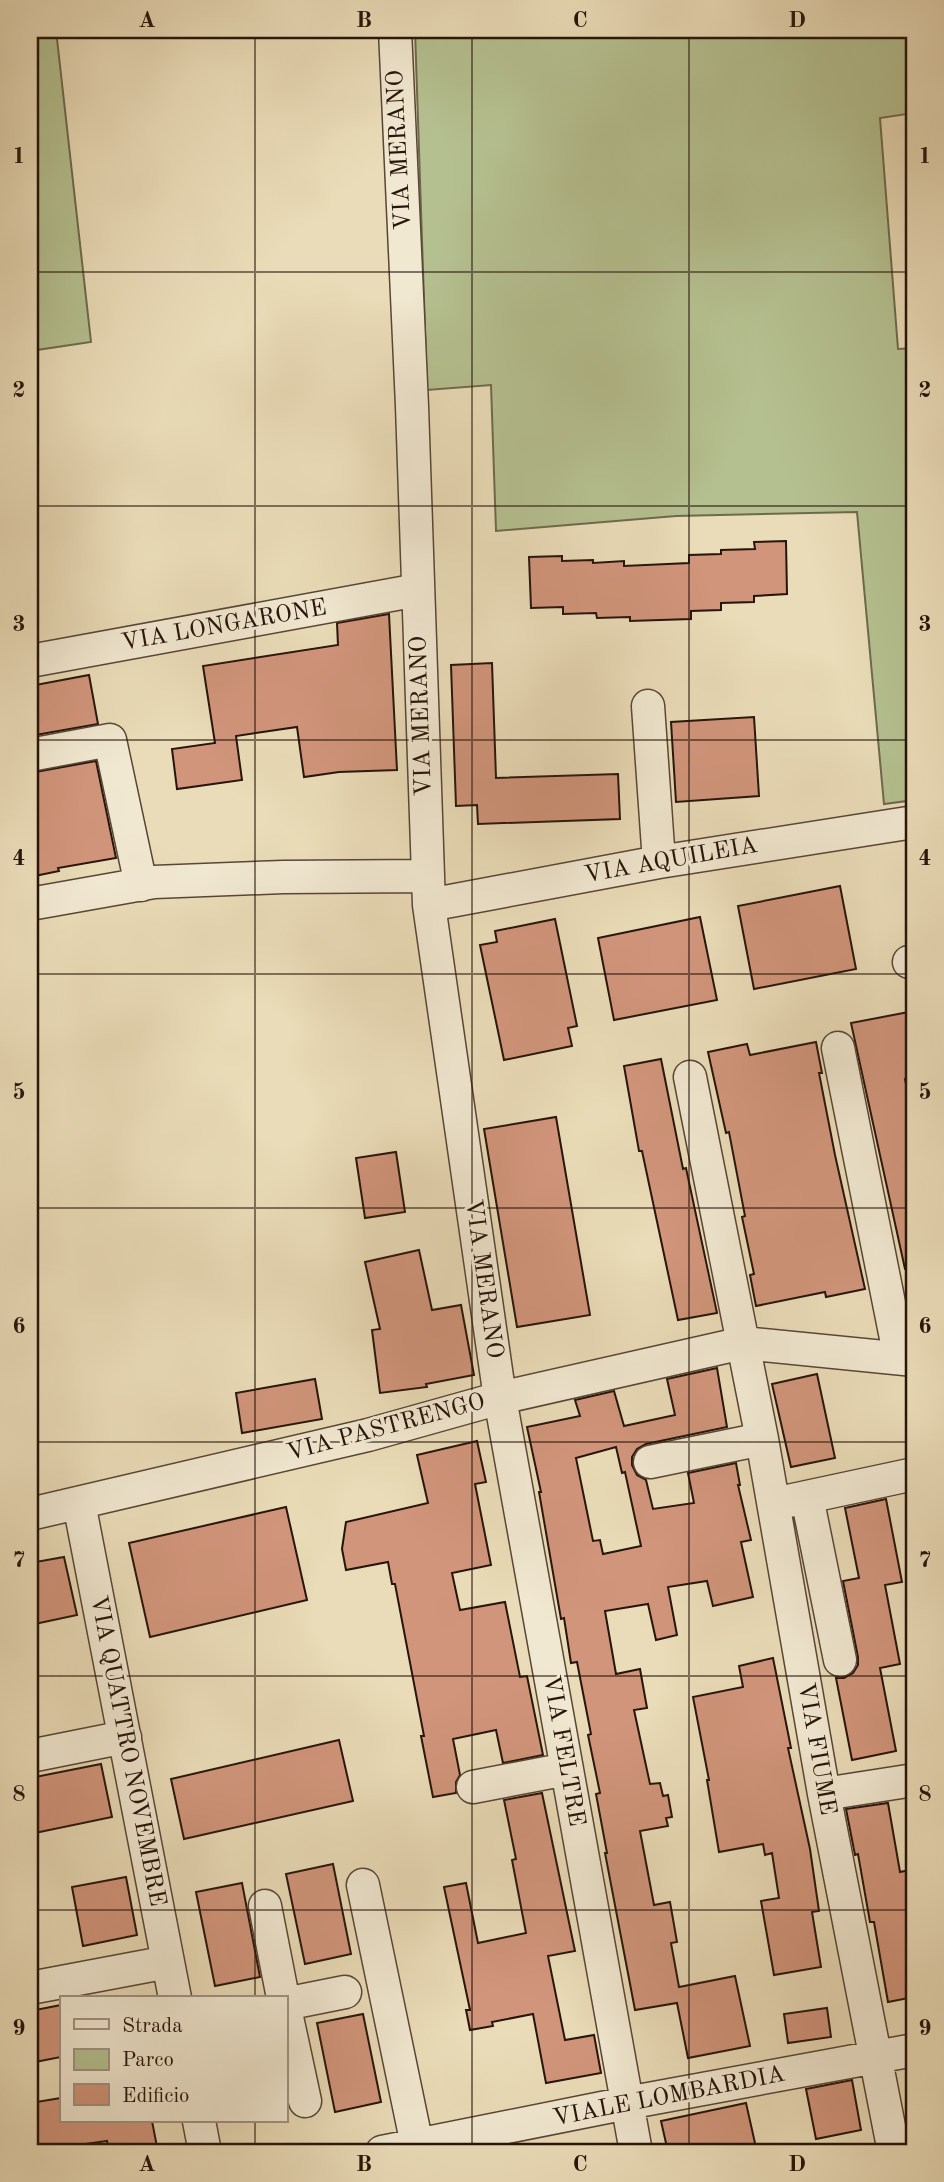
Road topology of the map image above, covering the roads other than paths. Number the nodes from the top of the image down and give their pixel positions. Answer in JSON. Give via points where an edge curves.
{"nodes":[{"id":1,"x":395,"y":30,"type":"edge"},
{"id":2,"x":418,"y":590,"type":"junction"},
{"id":3,"x":30,"y":661,"type":"edge"},
{"id":4,"x":648,"y":706,"type":"dead end"},
{"id":5,"x":30,"y":755,"type":"edge"},
{"id":6,"x":914,"y":822,"type":"edge"},
{"id":7,"x":659,"y":862,"type":"junction"},
{"id":8,"x":141,"y":885,"type":"junction"},
{"id":9,"x":429,"y":891,"type":"junction"},
{"id":10,"x":30,"y":904,"type":"edge"},
{"id":11,"x":838,"y":1048,"type":"dead end"},
{"id":12,"x":690,"y":1077,"type":"dead end"},
{"id":13,"x":743,"y":1343,"type":"junction"},
{"id":14,"x":907,"y":1359,"type":"edge"},
{"id":15,"x":500,"y":1398,"type":"junction"},
{"id":16,"x":762,"y":1439,"type":"junction"},
{"id":17,"x":650,"y":1462,"type":"dead end"},
{"id":18,"x":914,"y":1474,"type":"edge"},
{"id":19,"x":807,"y":1497,"type":"junction"},
{"id":20,"x":79,"y":1503,"type":"junction"},
{"id":21,"x":773,"y":1504,"type":"junction"},
{"id":22,"x":30,"y":1514,"type":"edge"},
{"id":23,"x":840,"y":1660,"type":"dead end"},
{"id":24,"x":125,"y":1737,"type":"junction"},
{"id":25,"x":30,"y":1756,"type":"edge"},
{"id":26,"x":567,"y":1769,"type":"junction"},
{"id":27,"x":914,"y":1780,"type":"edge"},
{"id":28,"x":473,"y":1787,"type":"dead end"},
{"id":29,"x":824,"y":1794,"type":"junction"},
{"id":30,"x":363,"y":1885,"type":"dead end"},
{"id":31,"x":265,"y":1906,"type":"dead end"},
{"id":32,"x":169,"y":1962,"type":"junction"},
{"id":33,"x":30,"y":1988,"type":"edge"},
{"id":34,"x":345,"y":1992,"type":"dead end"},
{"id":35,"x":176,"y":1996,"type":"edge"},
{"id":36,"x":283,"y":1996,"type":"edge"},
{"id":37,"x":287,"y":2006,"type":"edge"},
{"id":38,"x":287,"y":2016,"type":"edge"},
{"id":39,"x":914,"y":2050,"type":"edge"},
{"id":40,"x":875,"y":2058,"type":"junction"},
{"id":41,"x":305,"y":2101,"type":"dead end"},
{"id":42,"x":627,"y":2103,"type":"junction"},
{"id":43,"x":199,"y":2122,"type":"edge"},
{"id":44,"x":508,"y":2141,"type":"edge"},
{"id":45,"x":418,"y":2145,"type":"junction"},
{"id":46,"x":205,"y":2152,"type":"edge"},
{"id":47,"x":382,"y":2152,"type":"edge"},
{"id":48,"x":636,"y":2152,"type":"edge"},
{"id":49,"x":894,"y":2152,"type":"edge"}],
"edges":[{"from":1,"to":2,"type":"street","name":"VIA MERANO"},
{"from":2,"to":3,"type":"street","name":"VIA LONGARONE"},
{"from":2,"to":9,"type":"street","name":"VIA MERANO"},
{"from":4,"to":7,"type":"street"},
{"from":5,"to":8,"type":"street","via":[[110,740]]},
{"from":6,"to":7,"type":"street","name":"VIA AQUILEIA"},
{"from":7,"to":9,"type":"street","name":"VIA AQUILEIA"},
{"from":8,"to":9,"type":"street","name":"VIA AQUILEIA","via":[[283,877]]},
{"from":8,"to":10,"type":"street","name":"VIA AQUILEIA"},
{"from":9,"to":15,"type":"street","name":"VIA MERANO"},
{"from":11,"to":14,"type":"street","name":"VIA PASTRENGO"},
{"from":12,"to":13,"type":"street"},
{"from":13,"to":14,"type":"street","name":"VIA PASTRENGO"},
{"from":13,"to":15,"type":"street","name":"VIA PASTRENGO"},
{"from":13,"to":16,"type":"street","name":"VIA FIUME"},
{"from":15,"to":20,"type":"street","name":"VIA PASTRENGO","via":[[368,1435]]},
{"from":15,"to":26,"type":"street","name":"VIA FELTRE"},
{"from":16,"to":17,"type":"street"},
{"from":16,"to":21,"type":"street","name":"VIA FIUME"},
{"from":18,"to":19,"type":"street"},
{"from":19,"to":21,"type":"street"},
{"from":19,"to":23,"type":"street"},
{"from":20,"to":22,"type":"street","name":"VIA PASTRENGO"},
{"from":20,"to":24,"type":"street","name":"VIA QUATTRO NOVEMBRE"},
{"from":21,"to":29,"type":"street","name":"VIA FIUME"},
{"from":24,"to":25,"type":"street"},
{"from":24,"to":32,"type":"street","name":"VIA QUATTRO NOVEMBRE"},
{"from":26,"to":28,"type":"street"},
{"from":26,"to":42,"type":"street","name":"VIA FELTRE"},
{"from":27,"to":29,"type":"street"},
{"from":29,"to":40,"type":"street","name":"VIA FIUME"},
{"from":30,"to":45,"type":"street"},
{"from":31,"to":36,"type":"street"},
{"from":32,"to":33,"type":"street"},
{"from":32,"to":35,"type":"street","name":"VIA QUATTRO NOVEMBRE"},
{"from":34,"to":37,"type":"street"},
{"from":38,"to":41,"type":"street"},
{"from":39,"to":40,"type":"street","name":"VIALE LOMBARDIA"},
{"from":40,"to":42,"type":"street","name":"VIALE LOMBARDIA"},
{"from":40,"to":49,"type":"street","name":"VIA FIUME"},
{"from":42,"to":44,"type":"street","name":"VIALE LOMBARDIA"},
{"from":42,"to":48,"type":"street","name":"VIA FELTRE"},
{"from":43,"to":46,"type":"street"},
{"from":44,"to":45,"type":"street","name":"VIALE LOMBARDIA"},
{"from":45,"to":47,"type":"street","name":"VIALE LOMBARDIA"}]}
